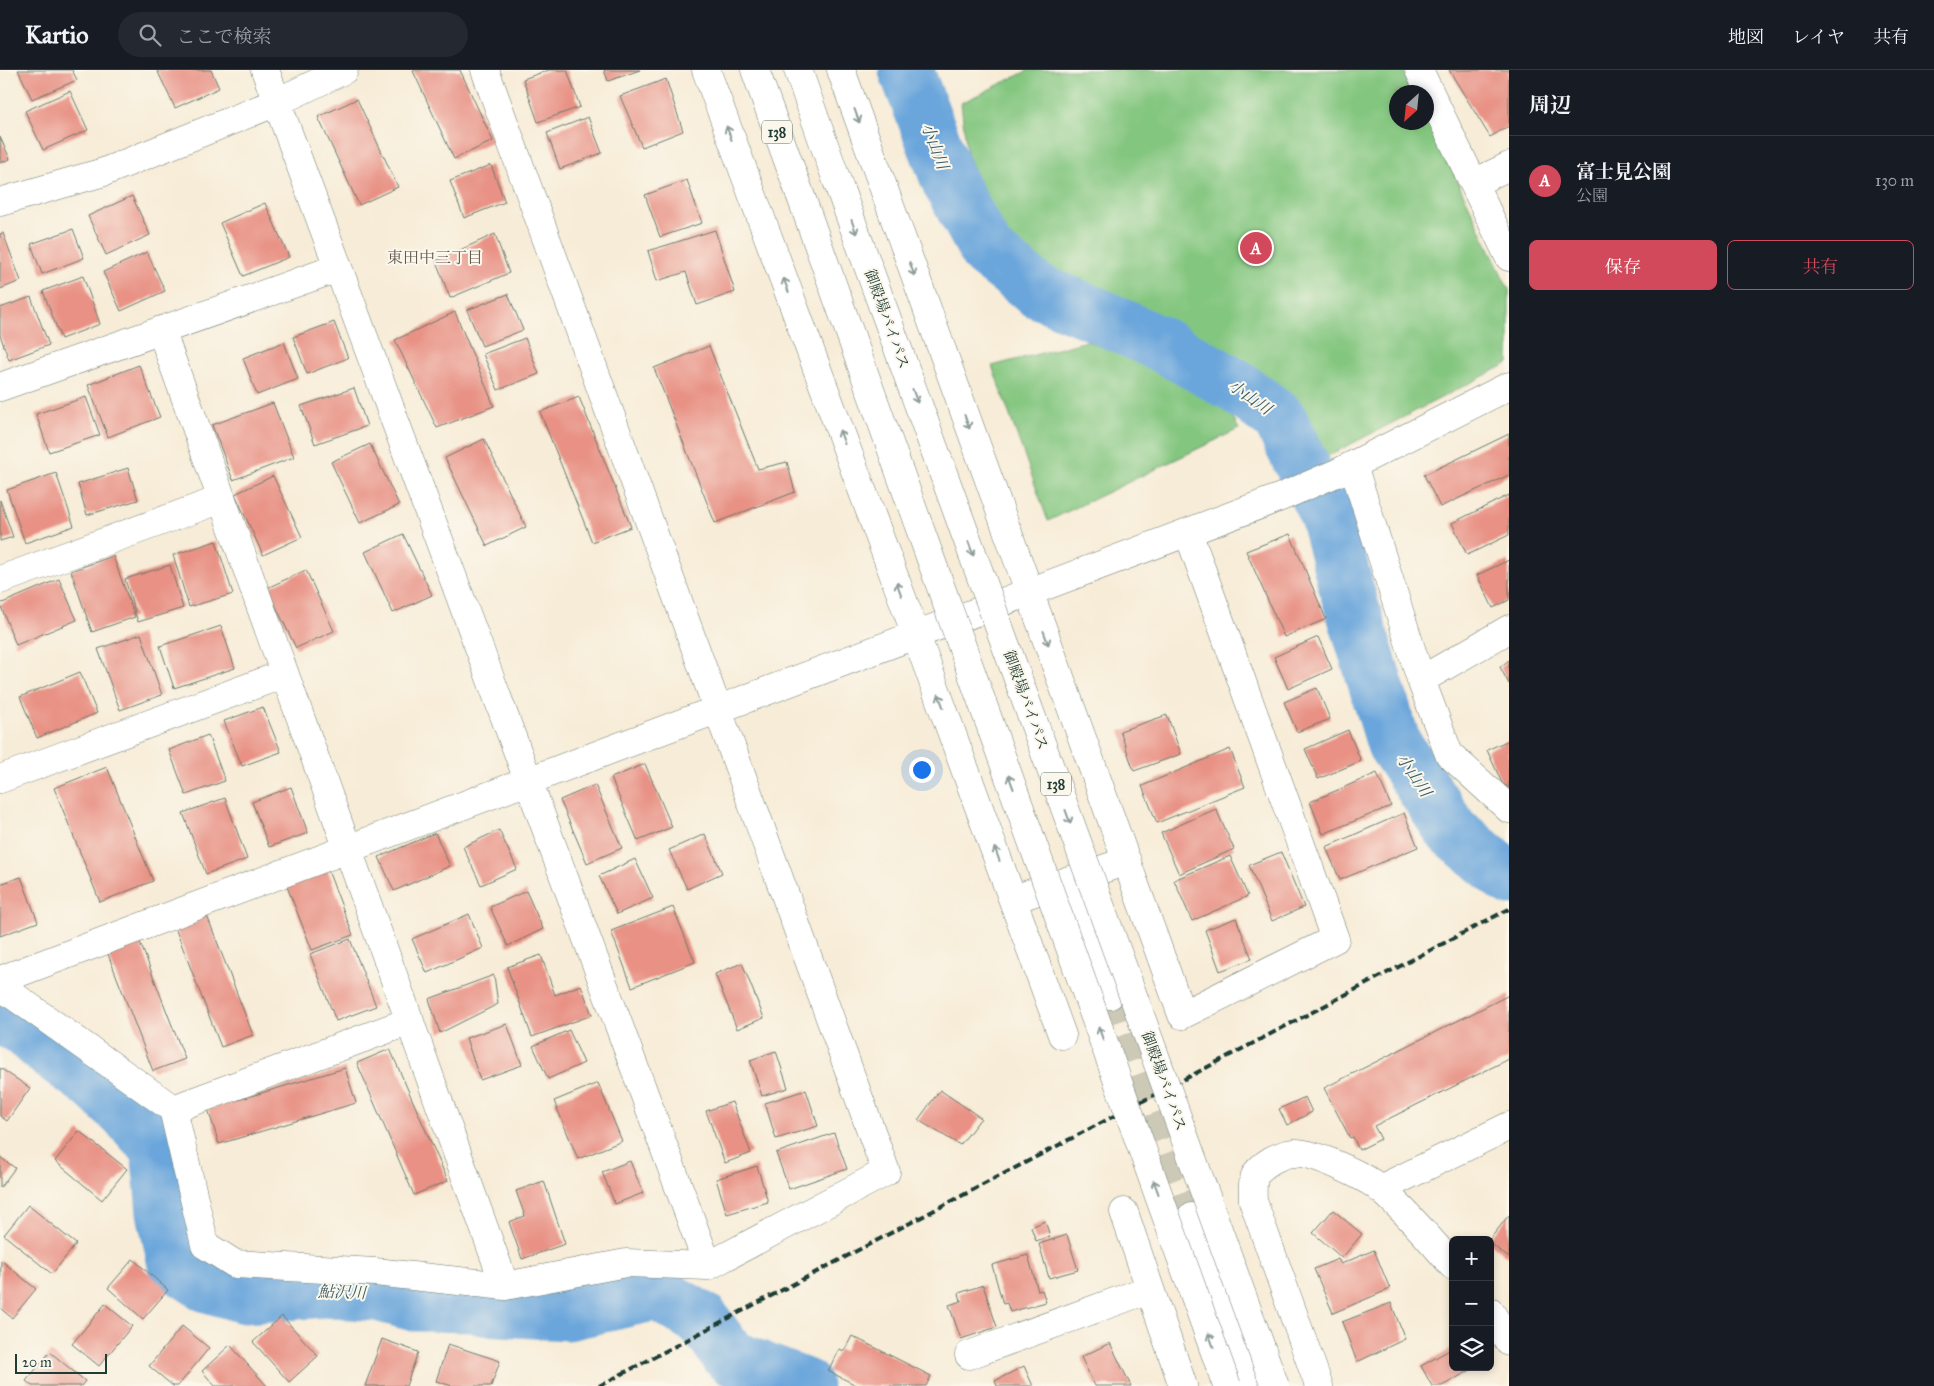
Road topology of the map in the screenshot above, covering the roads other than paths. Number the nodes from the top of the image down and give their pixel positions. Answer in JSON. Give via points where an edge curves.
{"nodes":[{"id":1,"x":265,"y":70,"type":"edge"},
{"id":2,"x":344,"y":70,"type":"edge"},
{"id":3,"x":484,"y":70,"type":"edge"},
{"id":4,"x":706,"y":70,"type":"edge"},
{"id":5,"x":755,"y":70,"type":"edge"},
{"id":6,"x":798,"y":70,"type":"edge"},
{"id":7,"x":841,"y":70,"type":"edge"},
{"id":8,"x":1419,"y":70,"type":"edge"},
{"id":9,"x":277,"y":102,"type":"junction"},
{"id":10,"x":1509,"y":166,"type":"edge"},
{"id":11,"x":1474,"y":183,"type":"junction"},
{"id":12,"x":0,"y":202,"type":"edge"},
{"id":13,"x":1509,"y":257,"type":"edge"},
{"id":14,"x":338,"y":268,"type":"junction"},
{"id":15,"x":161,"y":330,"type":"junction"},
{"id":16,"x":1509,"y":386,"type":"edge"},
{"id":17,"x":0,"y":388,"type":"edge"},
{"id":18,"x":1346,"y":468,"type":"junction"},
{"id":19,"x":222,"y":499,"type":"junction"},
{"id":20,"x":1188,"y":532,"type":"junction"},
{"id":21,"x":0,"y":580,"type":"edge"},
{"id":22,"x":1029,"y":592,"type":"junction"},
{"id":23,"x":1509,"y":629,"type":"edge"},
{"id":24,"x":916,"y":635,"type":"junction"},
{"id":25,"x":284,"y":674,"type":"junction"},
{"id":26,"x":1421,"y":680,"type":"junction"},
{"id":27,"x":717,"y":710,"type":"junction"},
{"id":28,"x":0,"y":779,"type":"edge"},
{"id":29,"x":528,"y":782,"type":"junction"},
{"id":30,"x":1509,"y":809,"type":"edge"},
{"id":31,"x":348,"y":849,"type":"junction"},
{"id":32,"x":1127,"y":861,"type":"junction"},
{"id":33,"x":1069,"y":880,"type":"junction"},
{"id":34,"x":1014,"y":899,"type":"junction"},
{"id":35,"x":0,"y":980,"type":"edge"},
{"id":36,"x":0,"y":986,"type":"edge"},
{"id":37,"x":1110,"y":994,"type":"tunnel mouth"},
{"id":38,"x":410,"y":1021,"type":"junction"},
{"id":39,"x":1062,"y":1035,"type":"dead end"},
{"id":40,"x":173,"y":1109,"type":"junction"},
{"id":41,"x":1509,"y":1126,"type":"edge"},
{"id":42,"x":1380,"y":1189,"type":"junction"},
{"id":43,"x":1124,"y":1212,"type":"dead end"},
{"id":44,"x":1191,"y":1217,"type":"tunnel mouth"},
{"id":45,"x":1449,"y":1262,"type":"edge"},
{"id":46,"x":708,"y":1266,"type":"junction"},
{"id":47,"x":505,"y":1286,"type":"junction"},
{"id":48,"x":1150,"y":1289,"type":"junction"},
{"id":49,"x":1494,"y":1318,"type":"edge"},
{"id":50,"x":1509,"y":1342,"type":"edge"},
{"id":51,"x":969,"y":1355,"type":"dead end"},
{"id":52,"x":1316,"y":1385,"type":"edge"},
{"id":53,"x":1183,"y":1386,"type":"edge"},
{"id":54,"x":1227,"y":1386,"type":"edge"},
{"id":55,"x":1252,"y":1386,"type":"edge"},
{"id":56,"x":1275,"y":1386,"type":"edge"}],
"edges":[{"from":1,"to":9,"type":"main road"},
{"from":2,"to":9,"type":"main road"},
{"from":3,"to":27,"type":"main road"},
{"from":24,"to":4,"type":"main road","one_way":true},
{"from":54,"to":5,"type":"main road","number":"138","one_way":true,"bridge":true},
{"from":6,"to":56,"type":"main road","name":"御殿場バイパス","number":"138","one_way":true,"bridge":true},
{"from":7,"to":22,"type":"main road","one_way":true},
{"from":8,"to":11,"type":"main road"},
{"from":9,"to":12,"type":"main road","via":[[104,172]]},
{"from":9,"to":14,"type":"main road"},
{"from":10,"to":11,"type":"main road"},
{"from":11,"to":13,"type":"main road"},
{"from":14,"to":15,"type":"main road"},
{"from":14,"to":29,"type":"main road"},
{"from":15,"to":17,"type":"main road"},
{"from":15,"to":19,"type":"main road"},
{"from":16,"to":18,"type":"main road"},
{"from":18,"to":20,"type":"main road"},
{"from":18,"to":26,"type":"main road"},
{"from":19,"to":21,"type":"main road"},
{"from":19,"to":25,"type":"main road"},
{"from":20,"to":22,"type":"main road"},
{"from":20,"to":32,"type":"main road","via":[[1335,939],[1182,1015]]},
{"from":22,"to":24,"type":"main road"},
{"from":22,"to":32,"type":"main road","one_way":true},
{"from":23,"to":26,"type":"main road"},
{"from":24,"to":27,"type":"main road"},
{"from":34,"to":24,"type":"main road","one_way":true},
{"from":25,"to":28,"type":"main road"},
{"from":25,"to":31,"type":"main road"},
{"from":26,"to":30,"type":"main road","via":[[1449,754]]},
{"from":27,"to":29,"type":"main road"},
{"from":27,"to":46,"type":"main road","via":[[886,1172]]},
{"from":29,"to":31,"type":"main road"},
{"from":29,"to":46,"type":"main road"},
{"from":31,"to":35,"type":"main road"},
{"from":31,"to":38,"type":"main road"},
{"from":32,"to":33,"type":"main road"},
{"from":33,"to":34,"type":"main road"},
{"from":33,"to":37,"type":"main road"},
{"from":34,"to":39,"type":"main road"},
{"from":36,"to":40,"type":"main road"},
{"from":38,"to":40,"type":"main road"},
{"from":38,"to":47,"type":"main road"},
{"from":40,"to":47,"type":"main road","via":[[205,1245],[235,1264],[375,1272]]},
{"from":41,"to":42,"type":"main road"},
{"from":42,"to":45,"type":"main road"},
{"from":42,"to":52,"type":"main road","via":[[1334,1163],[1295,1152],[1260,1168],[1252,1182],[1253,1201]]},
{"from":43,"to":48,"type":"main road"},
{"from":44,"to":55,"type":"main road"},
{"from":46,"to":47,"type":"main road","via":[[626,1263]]},
{"from":48,"to":51,"type":"main road"},
{"from":48,"to":53,"type":"main road"},
{"from":49,"to":50,"type":"main road"}]}
